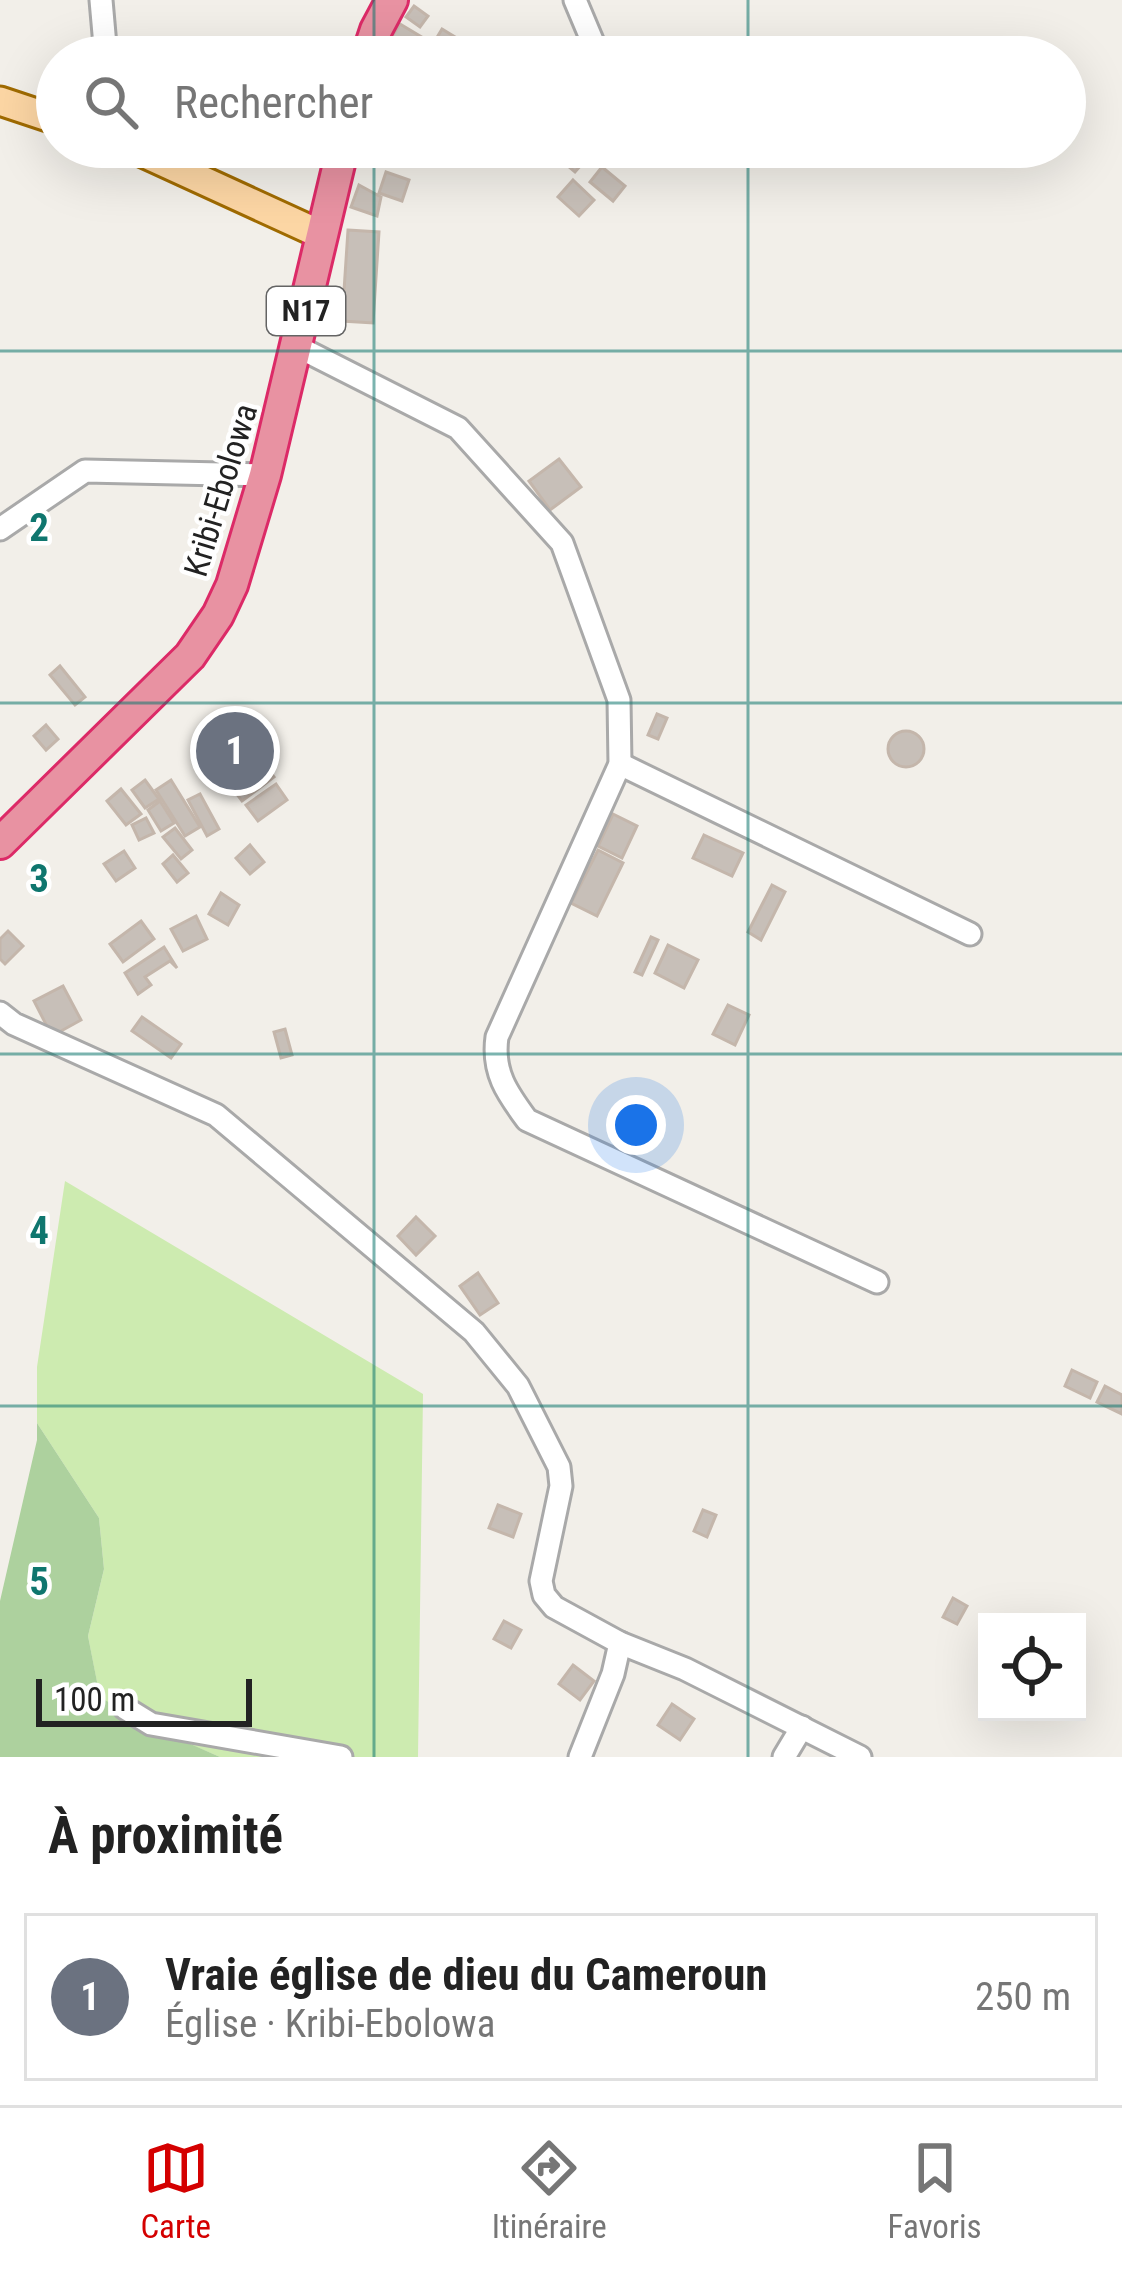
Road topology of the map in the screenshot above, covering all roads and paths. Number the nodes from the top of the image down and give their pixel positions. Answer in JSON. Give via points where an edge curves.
{"nodes":[{"id":1,"x":101,"y":0,"type":"edge"},
{"id":2,"x":392,"y":0,"type":"edge"},
{"id":3,"x":575,"y":0,"type":"edge"},
{"id":4,"x":104,"y":36,"type":"edge"},
{"id":5,"x":374,"y":36,"type":"edge"},
{"id":6,"x":590,"y":36,"type":"edge"},
{"id":7,"x":0,"y":101,"type":"edge"},
{"id":8,"x":36,"y":113,"type":"edge"},
{"id":9,"x":176,"y":168,"type":"edge"},
{"id":10,"x":339,"y":168,"type":"edge"},
{"id":11,"x":322,"y":235,"type":"junction"},
{"id":12,"x":298,"y":347,"type":"junction"},
{"id":13,"x":265,"y":475,"type":"junction"},
{"id":14,"x":0,"y":529,"type":"edge"},
{"id":15,"x":620,"y":764,"type":"junction"},
{"id":16,"x":0,"y":843,"type":"edge"},
{"id":17,"x":970,"y":934,"type":"dead end"},
{"id":18,"x":0,"y":1013,"type":"edge"},
{"id":19,"x":877,"y":1282,"type":"dead end"},
{"id":20,"x":620,"y":1643,"type":"junction"},
{"id":21,"x":125,"y":1708,"type":"dead end"},
{"id":22,"x":802,"y":1727,"type":"junction"},
{"id":23,"x":341,"y":1757,"type":"edge"},
{"id":24,"x":580,"y":1757,"type":"edge"},
{"id":25,"x":784,"y":1757,"type":"edge"},
{"id":26,"x":860,"y":1757,"type":"edge"}],
"edges":[{"from":1,"to":4,"type":"street"},
{"from":2,"to":5,"type":"highway"},
{"from":3,"to":6,"type":"street"},
{"from":7,"to":8,"type":"main road"},
{"from":9,"to":11,"type":"main road"},
{"from":10,"to":11,"type":"highway","name":"Kribi-Ebolowa","number":"N17"},
{"from":11,"to":12,"type":"highway","name":"Kribi-Ebolowa","number":"N17"},
{"from":12,"to":13,"type":"highway","name":"Kribi-Ebolowa","number":"N17"},
{"from":12,"to":15,"type":"street","via":[[458,428],[562,543],[619,700]]},
{"from":13,"to":14,"type":"street","via":[[85,471]]},
{"from":13,"to":16,"type":"highway","name":"Kribi-Ebolowa","number":"N17","via":[[232,585],[190,656]]},
{"from":15,"to":17,"type":"street"},
{"from":15,"to":19,"type":"street","via":[[497,1037],[494,1060],[506,1092],[527,1120]]},
{"from":18,"to":20,"type":"street","via":[[216,1115],[474,1332],[518,1386],[559,1467],[544,1595]]},
{"from":20,"to":22,"type":"street"},
{"from":20,"to":24,"type":"street"},
{"from":21,"to":23,"type":"street","via":[[151,1724]]},
{"from":22,"to":25,"type":"street"},
{"from":22,"to":26,"type":"street"}]}
